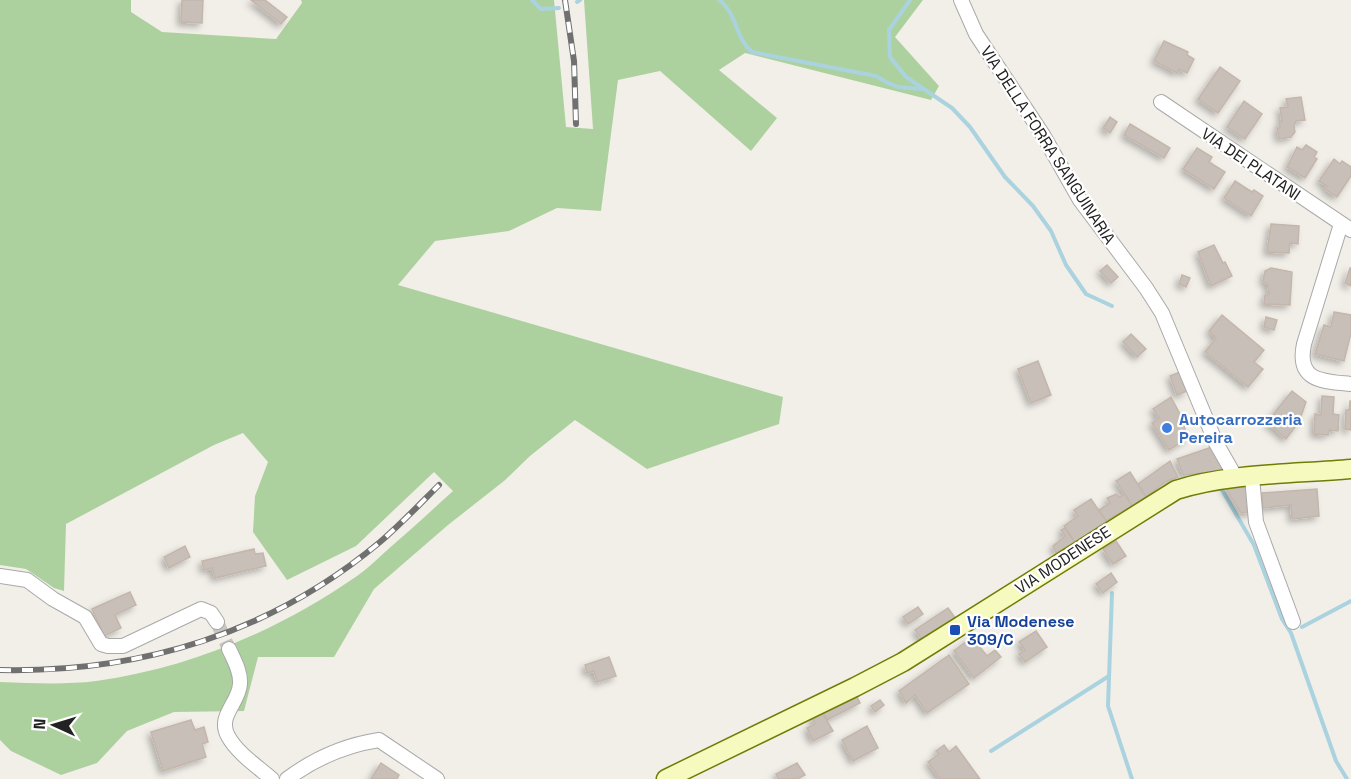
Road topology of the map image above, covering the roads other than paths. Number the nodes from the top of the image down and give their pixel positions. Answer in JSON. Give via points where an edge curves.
{"nodes":[{"id":1,"x":962,"y":0,"type":"edge"},
{"id":2,"x":1161,"y":102,"type":"dead end"},
{"id":3,"x":1346,"y":227,"type":"edge"},
{"id":4,"x":1351,"y":384,"type":"edge"},
{"id":5,"x":1351,"y":469,"type":"edge"},
{"id":6,"x":1244,"y":478,"type":"junction"},
{"id":7,"x":0,"y":576,"type":"edge"},
{"id":8,"x":217,"y":622,"type":"tunnel mouth"},
{"id":9,"x":1293,"y":622,"type":"dead end"},
{"id":10,"x":229,"y":649,"type":"tunnel mouth"},
{"id":11,"x":272,"y":779,"type":"edge"},
{"id":12,"x":287,"y":779,"type":"edge"},
{"id":13,"x":437,"y":779,"type":"edge"},
{"id":14,"x":666,"y":779,"type":"edge"}],
"edges":[{"from":1,"to":6,"type":"street","name":"VIA DELLA FORRA SANGUINARIA","via":[[976,34],[1043,135],[1080,200],[1162,313],[1216,443]]},
{"from":2,"to":3,"type":"street","name":"VIA DEI PLATANI"},
{"from":3,"to":4,"type":"street","name":"VIA DEI PLATANI","via":[[1302,359],[1313,378]]},
{"from":5,"to":6,"type":"street","name":"VIA MODENESE"},
{"from":6,"to":9,"type":"street"},
{"from":6,"to":14,"type":"street","name":"VIA MODENESE","via":[[1186,486],[1168,493],[903,662]]},
{"from":7,"to":8,"type":"street","via":[[27,580],[85,617],[101,644],[108,646],[123,646],[201,609],[211,613]]},
{"from":10,"to":11,"type":"street","via":[[240,681],[238,694],[227,713],[226,730],[237,748]]},
{"from":12,"to":13,"type":"street","via":[[330,754],[379,740]]}]}
